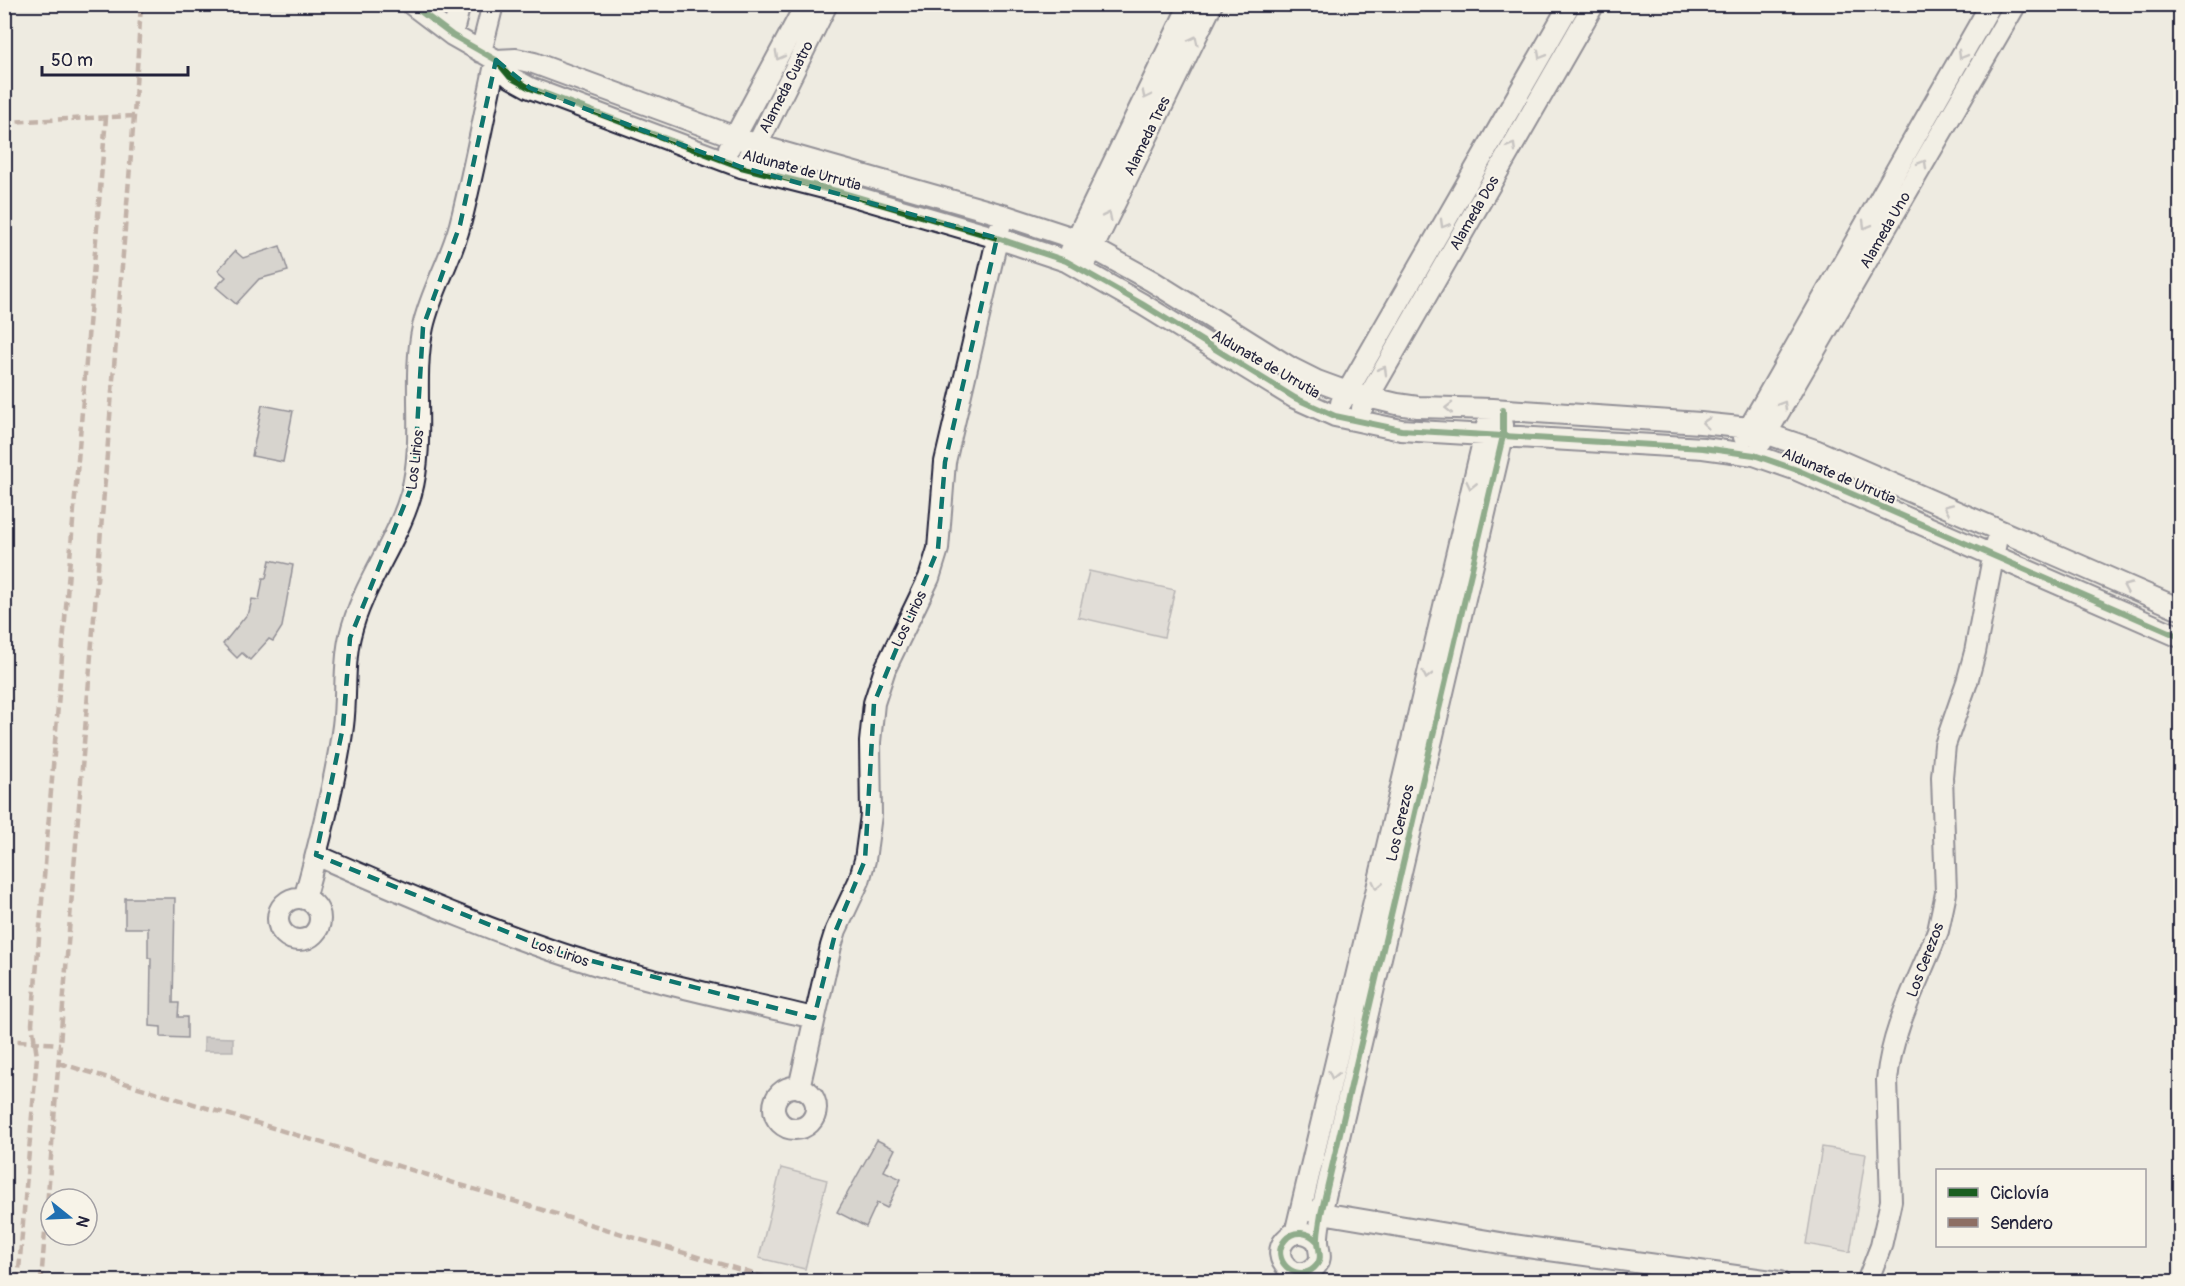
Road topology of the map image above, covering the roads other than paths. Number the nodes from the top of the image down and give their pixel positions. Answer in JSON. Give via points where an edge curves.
{"nodes":[{"id":1,"x":411,"y":4,"type":"edge"},
{"id":2,"x":460,"y":4,"type":"edge"},
{"id":3,"x":493,"y":4,"type":"edge"},
{"id":4,"x":806,"y":4,"type":"edge"},
{"id":5,"x":827,"y":4,"type":"edge"},
{"id":6,"x":1190,"y":4,"type":"edge"},
{"id":7,"x":1212,"y":4,"type":"edge"},
{"id":8,"x":1570,"y":4,"type":"edge"},
{"id":9,"x":1594,"y":4,"type":"edge"},
{"id":10,"x":1991,"y":4,"type":"edge"},
{"id":11,"x":2016,"y":4,"type":"edge"},
{"id":12,"x":452,"y":35,"type":"junction"},
{"id":13,"x":489,"y":56,"type":"junction"},
{"id":14,"x":735,"y":137,"type":"junction"},
{"id":15,"x":757,"y":145,"type":"junction"},
{"id":16,"x":732,"y":163,"type":"junction"},
{"id":17,"x":1003,"y":215,"type":"junction"},
{"id":18,"x":997,"y":238,"type":"junction"},
{"id":19,"x":1084,"y":243,"type":"junction"},
{"id":20,"x":1075,"y":264,"type":"junction"},
{"id":21,"x":1347,"y":392,"type":"junction"},
{"id":22,"x":1367,"y":397,"type":"junction"},
{"id":23,"x":1498,"y":409,"type":"junction"},
{"id":24,"x":1335,"y":416,"type":"junction"},
{"id":25,"x":1356,"y":422,"type":"junction"},
{"id":26,"x":1758,"y":430,"type":"junction"},
{"id":27,"x":1483,"y":435,"type":"junction"},
{"id":28,"x":1503,"y":436,"type":"junction"},
{"id":29,"x":1744,"y":454,"type":"junction"},
{"id":30,"x":2000,"y":531,"type":"junction"},
{"id":31,"x":1993,"y":554,"type":"junction"},
{"id":32,"x":2181,"y":609,"type":"edge"},
{"id":33,"x":2180,"y":636,"type":"edge"},
{"id":34,"x":316,"y":855,"type":"junction"},
{"id":35,"x":304,"y":899,"type":"dead end"},
{"id":36,"x":814,"y":1018,"type":"junction"},
{"id":37,"x":799,"y":1088,"type":"dead end"},
{"id":38,"x":1301,"y":1209,"type":"junction"},
{"id":39,"x":1321,"y":1214,"type":"junction"},
{"id":40,"x":1295,"y":1233,"type":"junction"},
{"id":41,"x":1317,"y":1241,"type":"junction"},
{"id":42,"x":1779,"y":1281,"type":"edge"},
{"id":43,"x":1868,"y":1281,"type":"edge"}],
"edges":[{"from":1,"to":12,"type":"street","name":"Aldunate de Urrutia"},
{"from":2,"to":12,"type":"street"},
{"from":3,"to":13,"type":"street","name":"Los Lirios"},
{"from":4,"to":14,"type":"street","name":"Alameda Cuatro","one_way":true},
{"from":5,"to":15,"type":"street","name":"Alameda Cuatro"},
{"from":6,"to":19,"type":"street","name":"Alameda Tres","one_way":true},
{"from":19,"to":7,"type":"street","name":"Alameda Tres","one_way":true},
{"from":8,"to":21,"type":"street","name":"Alameda Dos","one_way":true},
{"from":22,"to":9,"type":"street","name":"Alameda Dos","one_way":true},
{"from":10,"to":26,"type":"street","name":"Alameda Uno","one_way":true},
{"from":26,"to":11,"type":"street","name":"Alameda Uno","one_way":true},
{"from":12,"to":13,"type":"street","name":"Aldunate de Urrutia"},
{"from":13,"to":14,"type":"street","name":"Aldunate de Urrutia","via":[[534,63]]},
{"from":13,"to":16,"type":"street","name":"Aldunate de Urrutia","via":[[510,77],[530,88]]},
{"from":13,"to":34,"type":"street","name":"Los Lirios","via":[[460,225],[423,327],[414,481],[405,511],[361,603],[350,638],[343,727]]},
{"from":14,"to":15,"type":"street","name":"Aldunate de Urrutia"},
{"from":14,"to":16,"type":"street","name":"Alameda Cuatro"},
{"from":15,"to":16,"type":"street","name":"Alameda Cuatro"},
{"from":15,"to":17,"type":"street","name":"Aldunate de Urrutia"},
{"from":16,"to":18,"type":"street","name":"Aldunate de Urrutia"},
{"from":17,"to":18,"type":"street","name":"Los Lirios"},
{"from":17,"to":19,"type":"street","name":"Aldunate de Urrutia"},
{"from":18,"to":20,"type":"street","name":"Aldunate de Urrutia"},
{"from":18,"to":36,"type":"street","name":"Los Lirios","via":[[945,462],[938,549],[874,703],[866,860],[836,930]]},
{"from":19,"to":20,"type":"street","name":"Alameda Tres"},
{"from":19,"to":21,"type":"street","name":"Aldunate de Urrutia","via":[[1291,368]]},
{"from":20,"to":24,"type":"street","name":"Aldunate de Urrutia","via":[[1295,398]]},
{"from":21,"to":22,"type":"street","name":"Aldunate de Urrutia"},
{"from":21,"to":24,"type":"street","name":"Alameda Dos"},
{"from":23,"to":22,"type":"street","name":"Aldunate de Urrutia","one_way":true,"via":[[1418,407]]},
{"from":22,"to":25,"type":"street","name":"Alameda Dos"},
{"from":26,"to":23,"type":"street","name":"Aldunate de Urrutia","one_way":true},
{"from":23,"to":27,"type":"street","name":"Los Cerezos"},
{"from":23,"to":28,"type":"street","name":"Los Cerezos"},
{"from":24,"to":25,"type":"street","name":"Aldunate de Urrutia"},
{"from":25,"to":27,"type":"street","name":"Aldunate de Urrutia","via":[[1401,430]]},
{"from":26,"to":29,"type":"street","name":"Alameda Uno"},
{"from":30,"to":26,"type":"street","name":"Aldunate de Urrutia","one_way":true,"via":[[1815,450]]},
{"from":27,"to":28,"type":"street","name":"Aldunate de Urrutia"},
{"from":27,"to":38,"type":"street","name":"Los Cerezos","one_way":true},
{"from":28,"to":29,"type":"street","name":"Aldunate de Urrutia"},
{"from":28,"to":39,"type":"street","name":"Los Cerezos"},
{"from":29,"to":31,"type":"street","name":"Aldunate de Urrutia","via":[[1797,470]]},
{"from":30,"to":31,"type":"street","name":"Los Cerezos"},
{"from":32,"to":30,"type":"street","name":"Aldunate de Urrutia","one_way":true},
{"from":31,"to":33,"type":"street","name":"Aldunate de Urrutia"},
{"from":31,"to":43,"type":"street","name":"Los Cerezos","via":[[1975,652],[1943,761],[1947,872],[1943,913],[1889,1060],[1891,1201]]},
{"from":34,"to":35,"type":"street","name":"Los Lirios"},
{"from":34,"to":36,"type":"street","name":"Los Lirios","via":[[567,955]]},
{"from":36,"to":37,"type":"street","name":"Los Lirios"},
{"from":38,"to":39,"type":"street"},
{"from":38,"to":40,"type":"street","name":"Los Cerezos"},
{"from":39,"to":41,"type":"street","name":"Los Cerezos"},
{"from":39,"to":42,"type":"street"},
{"from":40,"to":41,"type":"street","via":[[1307,1234]]},
{"from":40,"to":41,"type":"street","name":"Los Cerezos","via":[[1284,1241],[1280,1253],[1284,1265],[1294,1272],[1306,1272],[1317,1266],[1321,1254]]}]}
